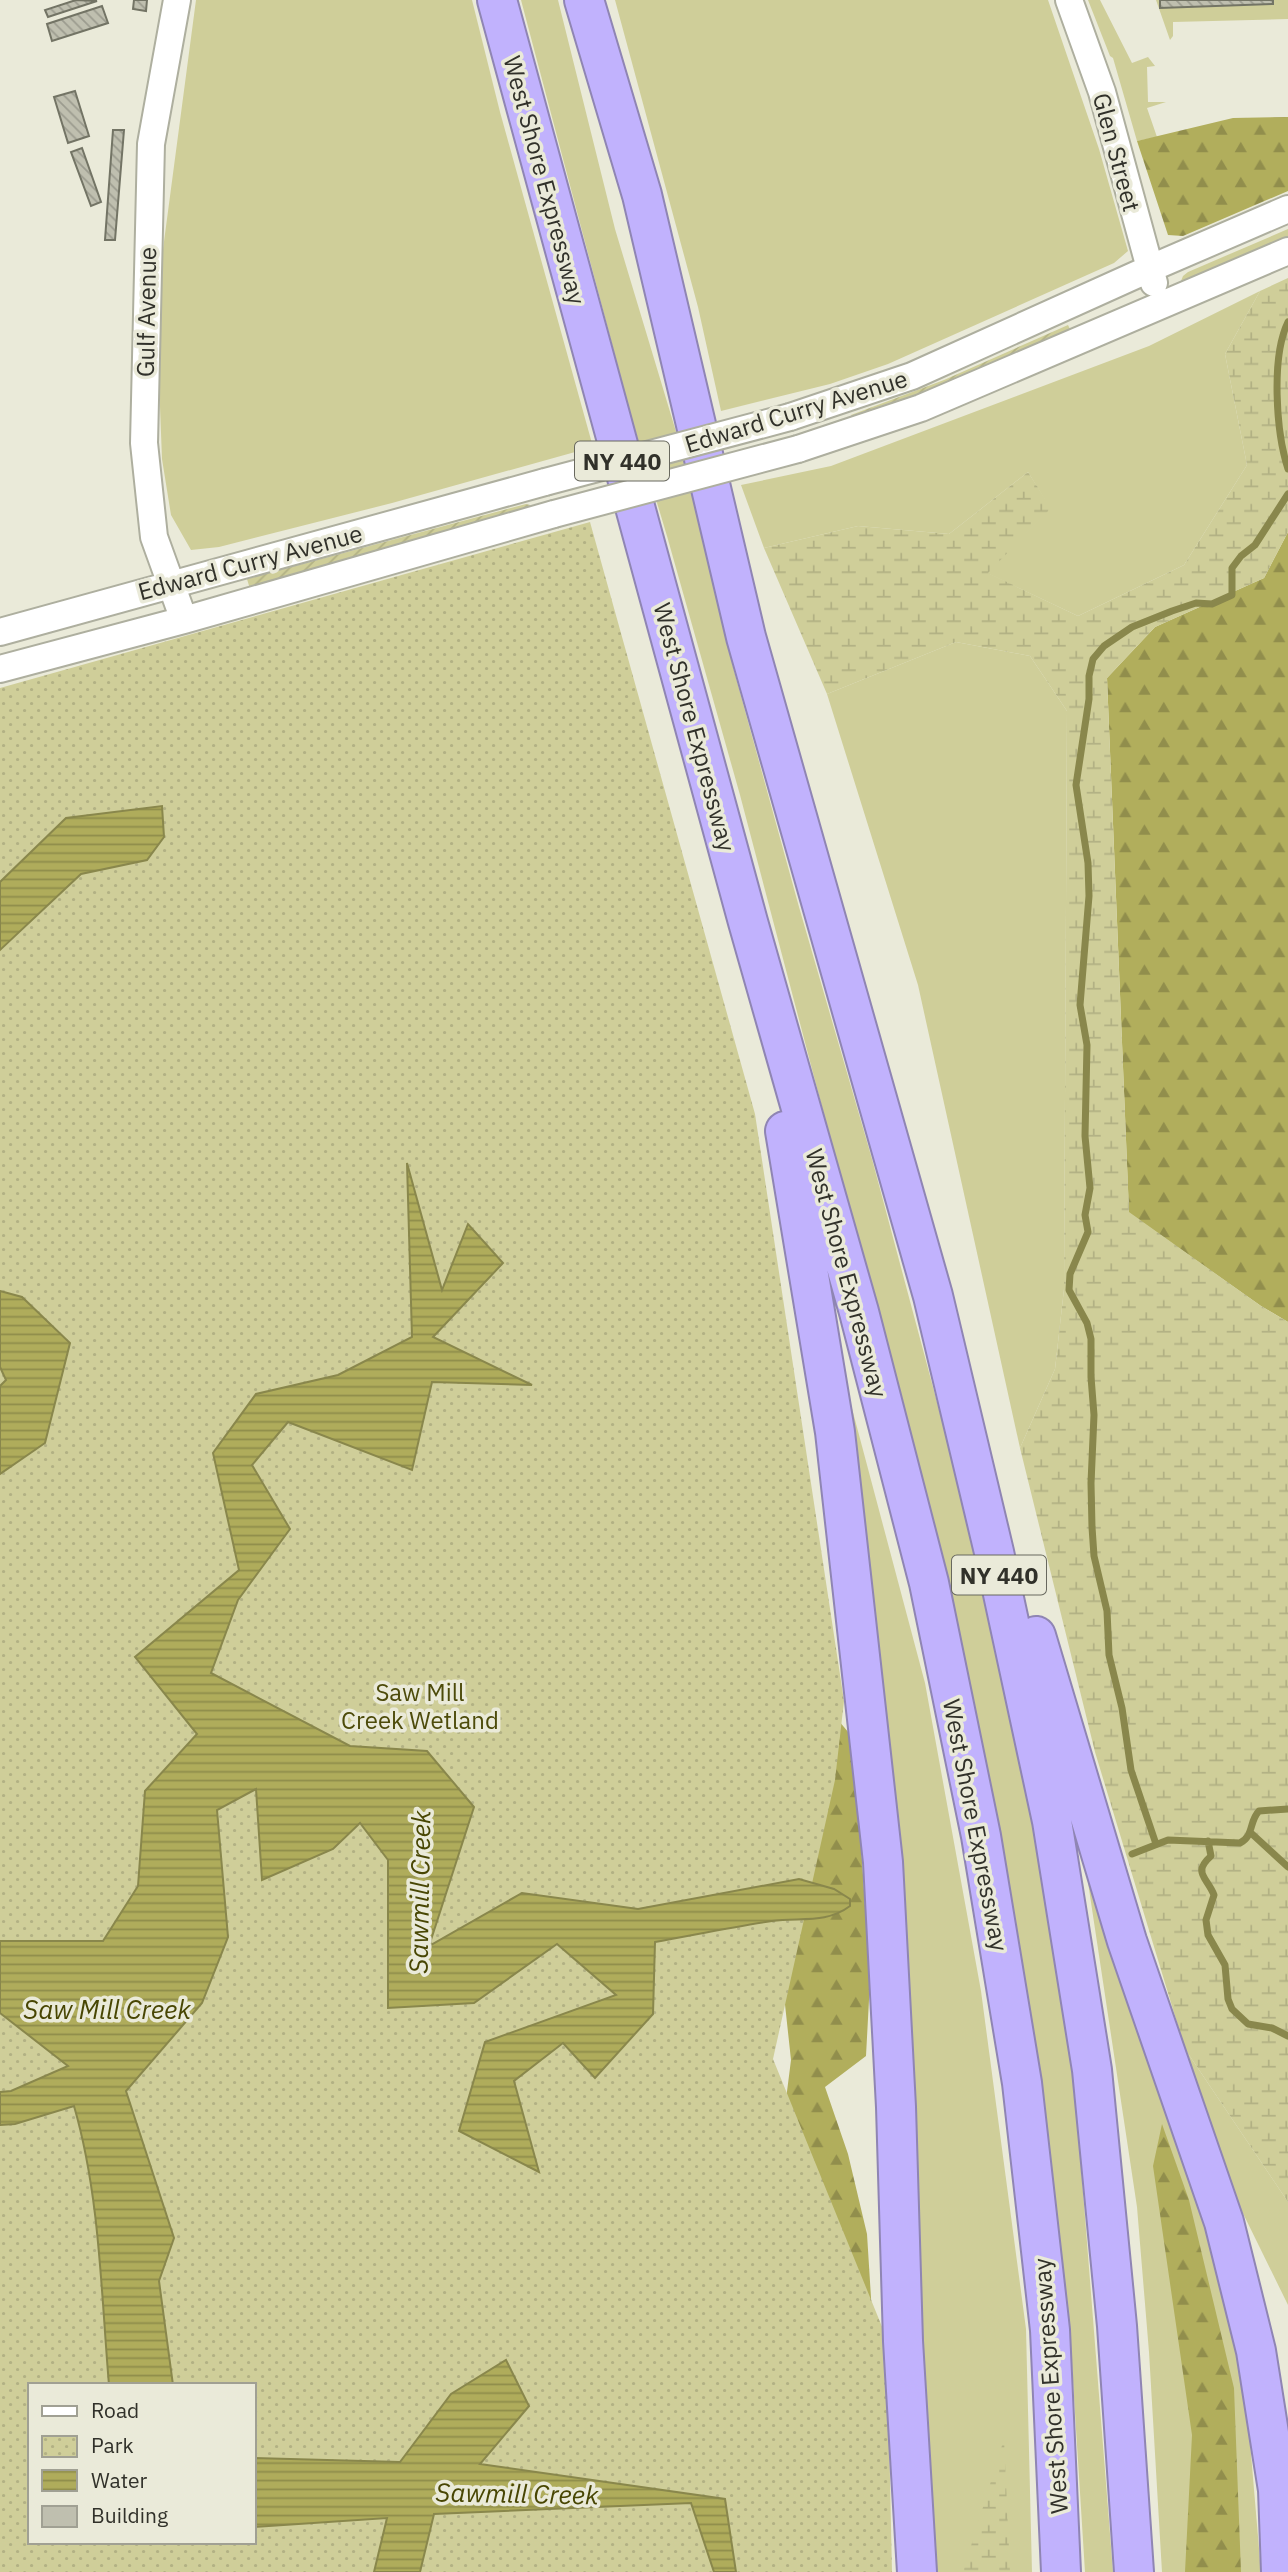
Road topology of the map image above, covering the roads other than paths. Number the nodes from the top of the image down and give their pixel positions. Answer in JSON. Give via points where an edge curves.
{"nodes":[{"id":1,"x":177,"y":0,"type":"edge"},
{"id":2,"x":497,"y":0,"type":"edge"},
{"id":3,"x":584,"y":0,"type":"edge"},
{"id":4,"x":595,"y":0,"type":"edge"},
{"id":5,"x":1069,"y":0,"type":"edge"},
{"id":6,"x":642,"y":195,"type":"junction"},
{"id":7,"x":1288,"y":209,"type":"edge"},
{"id":8,"x":1288,"y":251,"type":"edge"},
{"id":9,"x":1149,"y":269,"type":"junction"},
{"id":10,"x":1161,"y":304,"type":"junction"},
{"id":11,"x":171,"y":584,"type":"junction"},
{"id":12,"x":184,"y":620,"type":"junction"},
{"id":13,"x":0,"y":632,"type":"edge"},
{"id":14,"x":0,"y":669,"type":"edge"},
{"id":15,"x":748,"y":922,"type":"junction"},
{"id":16,"x":933,"y":1296,"type":"junction"},
{"id":17,"x":917,"y":2572,"type":"edge"},
{"id":18,"x":1060,"y":2572,"type":"edge"},
{"id":19,"x":1133,"y":2572,"type":"edge"},
{"id":20,"x":1281,"y":2572,"type":"edge"}],
"edges":[{"from":1,"to":11,"type":"street","name":"Gulf Avenue","via":[[151,144],[144,443],[154,537]]},
{"from":2,"to":15,"type":"highway","name":"West Shore Expressway","number":"NY 440"},
{"from":3,"to":6,"type":"highway","number":"NY 440"},
{"from":4,"to":6,"type":"highway"},
{"from":5,"to":9,"type":"street","name":"Glen Street","via":[[1102,92]]},
{"from":6,"to":16,"type":"highway","number":"NY 440","via":[[746,637]]},
{"from":7,"to":9,"type":"street","name":"Edward Curry Avenue"},
{"from":8,"to":10,"type":"street","name":"Edward Curry Avenue"},
{"from":9,"to":10,"type":"street","name":"Glen Street"},
{"from":9,"to":11,"type":"street","name":"Edward Curry Avenue","bridge":true,"via":[[912,376],[790,417]]},
{"from":10,"to":12,"type":"street","name":"Edward Curry Avenue","bridge":true,"via":[[921,408],[798,449]]},
{"from":11,"to":12,"type":"street","name":"Gulf Avenue"},
{"from":11,"to":13,"type":"street","name":"Edward Curry Avenue"},
{"from":12,"to":14,"type":"street","name":"Edward Curry Avenue"},
{"from":15,"to":17,"type":"highway","via":[[835,1432],[883,1863]]},
{"from":15,"to":18,"type":"highway","name":"West Shore Expressway","number":"NY 440","via":[[859,1311],[929,1583],[981,1836],[1022,2083],[1049,2316]]},
{"from":16,"to":19,"type":"highway","number":"NY 440","via":[[1052,1821],[1084,2018],[1117,2326]]},
{"from":16,"to":20,"type":"highway","via":[[1127,1941],[1224,2222],[1256,2351],[1278,2490]]}]}
